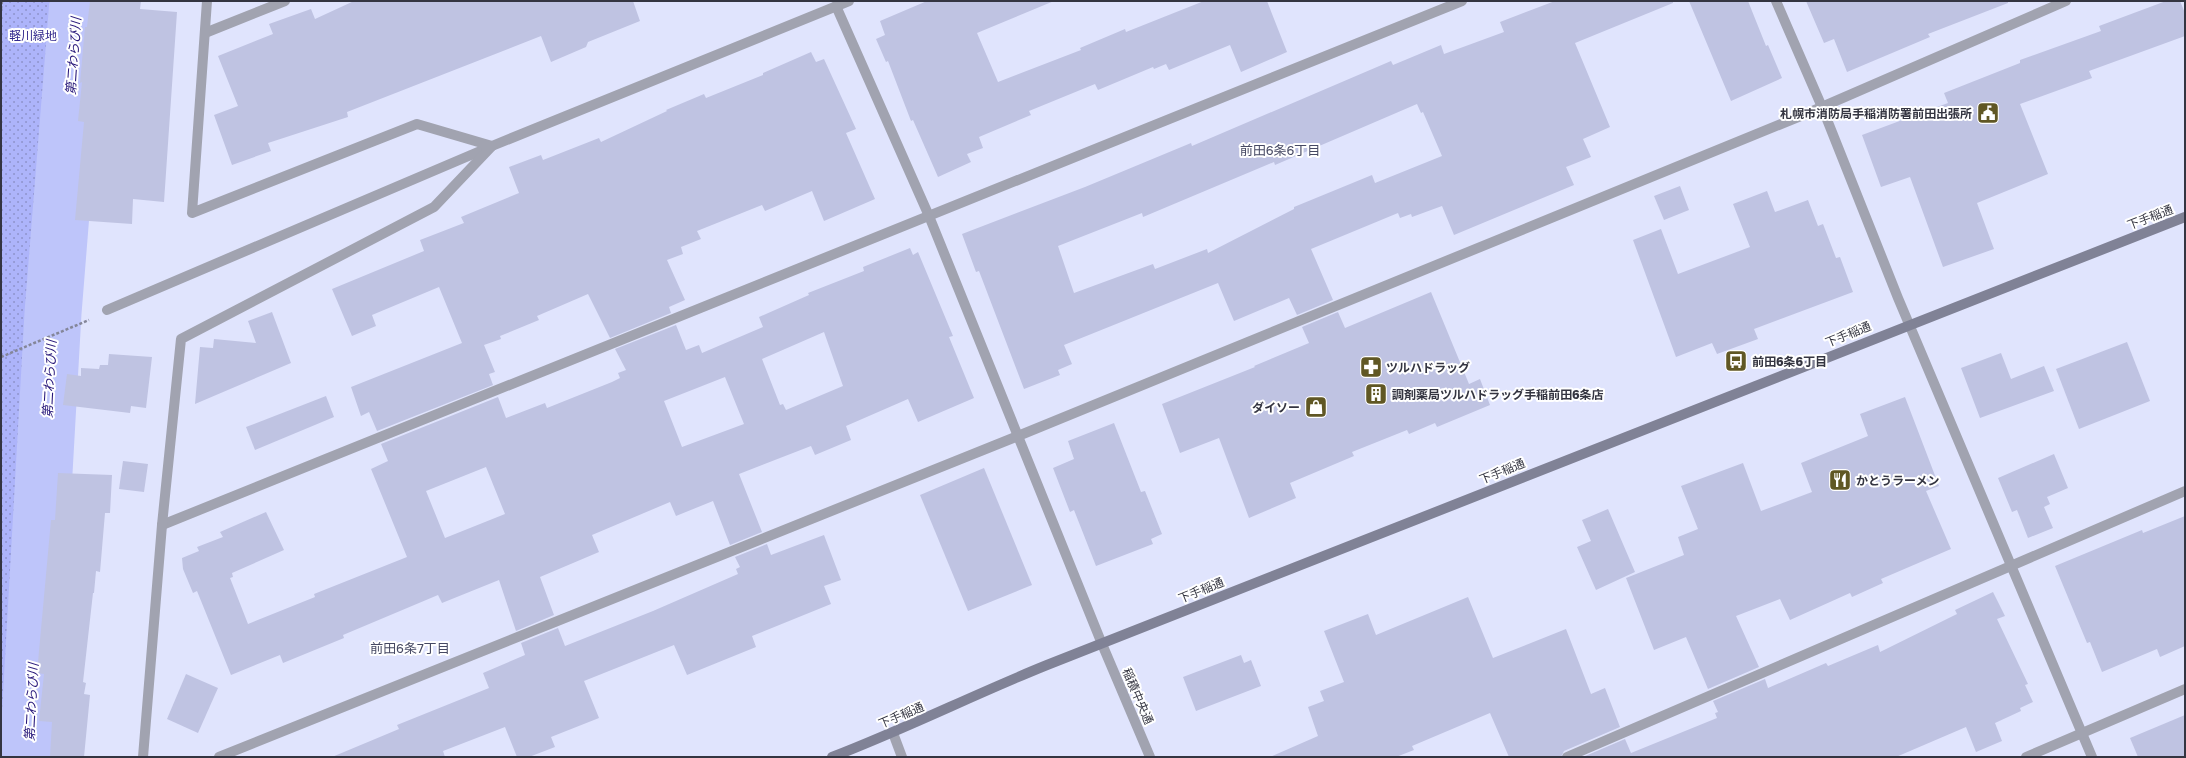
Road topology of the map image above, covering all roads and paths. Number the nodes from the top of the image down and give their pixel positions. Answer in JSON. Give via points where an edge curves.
{"nodes":[{"id":1,"x":2,"y":1,"type":"edge"},
{"id":2,"x":207,"y":1,"type":"edge"},
{"id":3,"x":285,"y":1,"type":"edge"},
{"id":4,"x":849,"y":1,"type":"edge"},
{"id":5,"x":1462,"y":1,"type":"edge"},
{"id":6,"x":1776,"y":1,"type":"edge"},
{"id":7,"x":2066,"y":1,"type":"edge"},
{"id":8,"x":836,"y":6,"type":"junction"},
{"id":9,"x":1,"y":9,"type":"edge"},
{"id":10,"x":205,"y":33,"type":"junction"},
{"id":11,"x":1822,"y":107,"type":"junction"},
{"id":12,"x":492,"y":146,"type":"junction"},
{"id":13,"x":929,"y":216,"type":"junction"},
{"id":14,"x":2185,"y":217,"type":"edge"},
{"id":15,"x":107,"y":310,"type":"dead end"},
{"id":16,"x":95,"y":317,"type":"dead end"},
{"id":17,"x":1909,"y":324,"type":"junction"},
{"id":18,"x":1,"y":357,"type":"edge"},
{"id":19,"x":1018,"y":436,"type":"junction"},
{"id":20,"x":2185,"y":491,"type":"edge"},
{"id":21,"x":162,"y":525,"type":"junction"},
{"id":22,"x":2012,"y":567,"type":"junction"},
{"id":23,"x":1102,"y":644,"type":"junction"},
{"id":24,"x":2185,"y":689,"type":"edge"},
{"id":25,"x":2082,"y":733,"type":"junction"},
{"id":26,"x":893,"y":734,"type":"junction"},
{"id":27,"x":143,"y":757,"type":"edge"},
{"id":28,"x":219,"y":757,"type":"edge"},
{"id":29,"x":832,"y":757,"type":"edge"},
{"id":30,"x":902,"y":757,"type":"edge"},
{"id":31,"x":1150,"y":757,"type":"edge"},
{"id":32,"x":1567,"y":757,"type":"edge"},
{"id":33,"x":2026,"y":757,"type":"edge"},
{"id":34,"x":2092,"y":757,"type":"edge"}],
"edges":[{"from":1,"to":9,"type":"path"},
{"from":2,"to":10,"type":"street"},
{"from":3,"to":10,"type":"street"},
{"from":4,"to":8,"type":"street"},
{"from":5,"to":13,"type":"street"},
{"from":6,"to":11,"type":"street"},
{"from":7,"to":11,"type":"street"},
{"from":8,"to":12,"type":"street"},
{"from":8,"to":13,"type":"street","name":"稲積中央通"},
{"from":10,"to":12,"type":"street","via":[[192,213],[417,124]]},
{"from":11,"to":17,"type":"street"},
{"from":11,"to":19,"type":"street"},
{"from":12,"to":15,"type":"street"},
{"from":12,"to":21,"type":"street","via":[[434,207],[181,339]]},
{"from":13,"to":19,"type":"street","name":"稲積中央通"},
{"from":13,"to":21,"type":"street"},
{"from":14,"to":17,"type":"main road","name":"下手稲通"},
{"from":16,"to":18,"type":"path"},
{"from":17,"to":22,"type":"street"},
{"from":17,"to":23,"type":"main road","name":"下手稲通"},
{"from":19,"to":23,"type":"street","name":"稲積中央通"},
{"from":19,"to":28,"type":"street"},
{"from":20,"to":22,"type":"street"},
{"from":21,"to":27,"type":"street"},
{"from":22,"to":25,"type":"street"},
{"from":22,"to":32,"type":"street"},
{"from":23,"to":26,"type":"main road","name":"下手稲通","via":[[1045,666]]},
{"from":23,"to":31,"type":"street","name":"稲積中央通"},
{"from":24,"to":25,"type":"street"},
{"from":25,"to":33,"type":"street"},
{"from":25,"to":34,"type":"street"},
{"from":26,"to":29,"type":"main road","name":"下手稲通"},
{"from":26,"to":30,"type":"street"}]}
